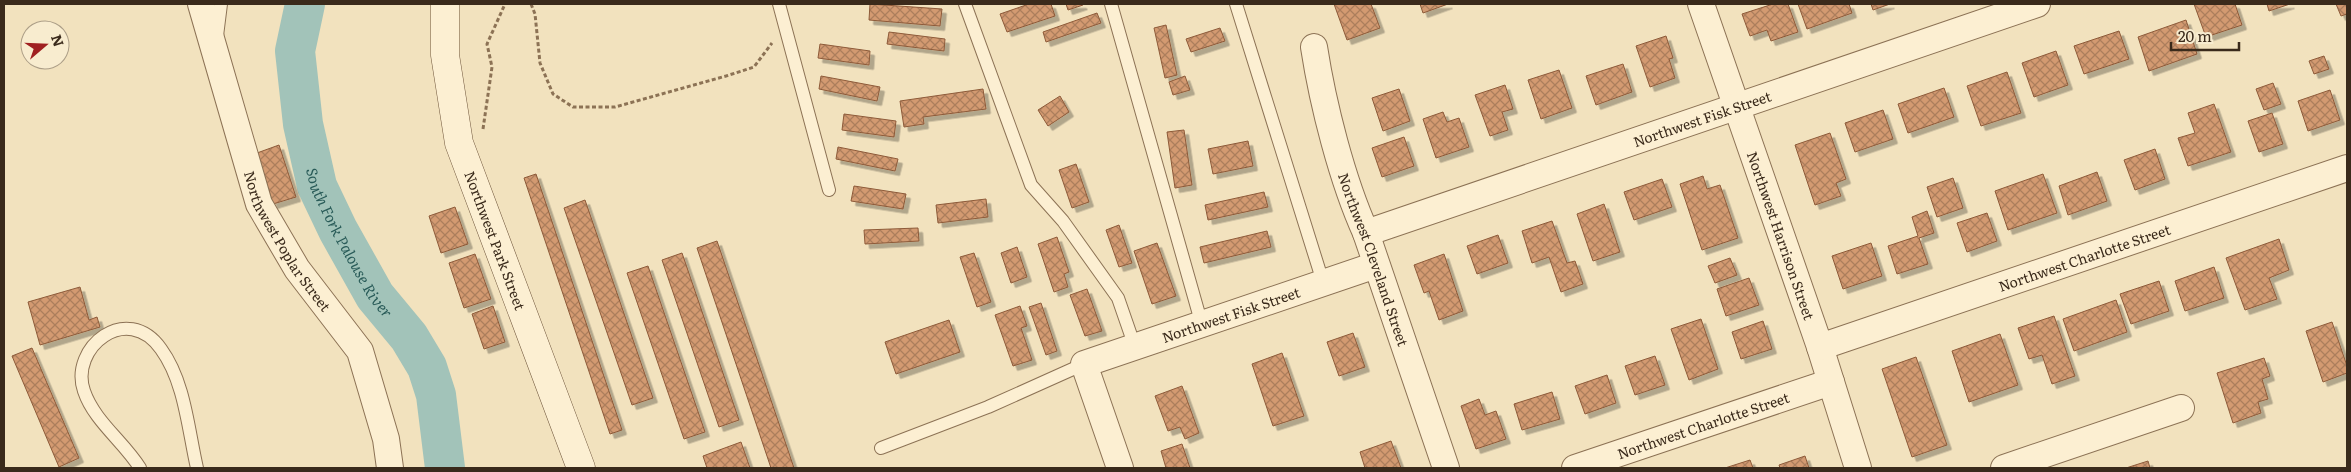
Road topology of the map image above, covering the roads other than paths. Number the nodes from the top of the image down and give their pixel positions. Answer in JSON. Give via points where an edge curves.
{"nodes":[{"id":1,"x":201,"y":4,"type":"edge"},
{"id":2,"x":221,"y":4,"type":"edge"},
{"id":3,"x":445,"y":4,"type":"edge"},
{"id":4,"x":779,"y":4,"type":"edge"},
{"id":5,"x":966,"y":4,"type":"edge"},
{"id":6,"x":1111,"y":4,"type":"edge"},
{"id":7,"x":1236,"y":4,"type":"edge"},
{"id":8,"x":1701,"y":4,"type":"edge"},
{"id":9,"x":2037,"y":4,"type":"edge"},
{"id":10,"x":1314,"y":47,"type":"dead end"},
{"id":11,"x":216,"y":49,"type":"junction"},
{"id":12,"x":1737,"y":106,"type":"junction"},
{"id":13,"x":2347,"y":168,"type":"edge"},
{"id":14,"x":829,"y":190,"type":"dead end"},
{"id":15,"x":1366,"y":233,"type":"junction"},
{"id":16,"x":1376,"y":264,"type":"junction"},
{"id":17,"x":1323,"y":282,"type":"junction"},
{"id":18,"x":1202,"y":324,"type":"junction"},
{"id":19,"x":1135,"y":347,"type":"junction"},
{"id":20,"x":1820,"y":348,"type":"junction"},
{"id":21,"x":1084,"y":364,"type":"junction"},
{"id":22,"x":1831,"y":382,"type":"junction"},
{"id":23,"x":2181,"y":408,"type":"dead end"},
{"id":24,"x":881,"y":448,"type":"dead end"},
{"id":25,"x":2048,"y":461,"type":"edge"},
{"id":26,"x":140,"y":468,"type":"edge"},
{"id":27,"x":197,"y":468,"type":"edge"},
{"id":28,"x":390,"y":468,"type":"edge"},
{"id":29,"x":581,"y":468,"type":"edge"},
{"id":30,"x":1120,"y":468,"type":"edge"},
{"id":31,"x":1446,"y":468,"type":"edge"},
{"id":32,"x":1575,"y":468,"type":"edge"},
{"id":33,"x":1858,"y":468,"type":"edge"},
{"id":34,"x":2004,"y":468,"type":"edge"}],
"edges":[{"from":1,"to":11,"type":"street","name":"Northwest Poplar Street"},
{"from":2,"to":11,"type":"lane"},
{"from":3,"to":29,"type":"street","name":"Northwest Park Street","via":[[445,55],[459,143]]},
{"from":4,"to":14,"type":"lane"},
{"from":5,"to":19,"type":"lane","via":[[1031,185],[1062,221],[1118,298]]},
{"from":6,"to":18,"type":"lane"},
{"from":7,"to":17,"type":"lane"},
{"from":8,"to":12,"type":"street","name":"Northwest Harrison Street"},
{"from":9,"to":12,"type":"street","name":"Northwest Fisk Street"},
{"from":10,"to":15,"type":"street","name":"Northwest Cleveland Street","via":[[1354,207]]},
{"from":11,"to":28,"type":"street","name":"Northwest Poplar Street","via":[[258,204],[297,269],[360,351],[386,439]]},
{"from":12,"to":15,"type":"street","name":"Northwest Fisk Street"},
{"from":12,"to":20,"type":"street","name":"Northwest Harrison Street"},
{"from":13,"to":20,"type":"street","name":"Northwest Charlotte Street"},
{"from":15,"to":16,"type":"street","name":"Northwest Cleveland Street"},
{"from":16,"to":17,"type":"street","name":"Northwest Fisk Street"},
{"from":16,"to":31,"type":"street","name":"Northwest Cleveland Street"},
{"from":17,"to":18,"type":"street","name":"Northwest Fisk Street"},
{"from":18,"to":19,"type":"street","name":"Northwest Fisk Street"},
{"from":19,"to":21,"type":"street","name":"Northwest Fisk Street"},
{"from":20,"to":22,"type":"street","name":"Northwest Harrison Street"},
{"from":21,"to":24,"type":"lane","via":[[988,407]]},
{"from":21,"to":30,"type":"street"},
{"from":22,"to":32,"type":"street","name":"Northwest Charlotte Street"},
{"from":22,"to":33,"type":"street","name":"Northwest Harrison Street"},
{"from":23,"to":25,"type":"street"},
{"from":25,"to":34,"type":"street"},
{"from":26,"to":27,"type":"lane","via":[[95,411],[84,390],[83,367],[92,345],[110,332],[126,327],[147,334],[161,348],[177,378]]}]}
